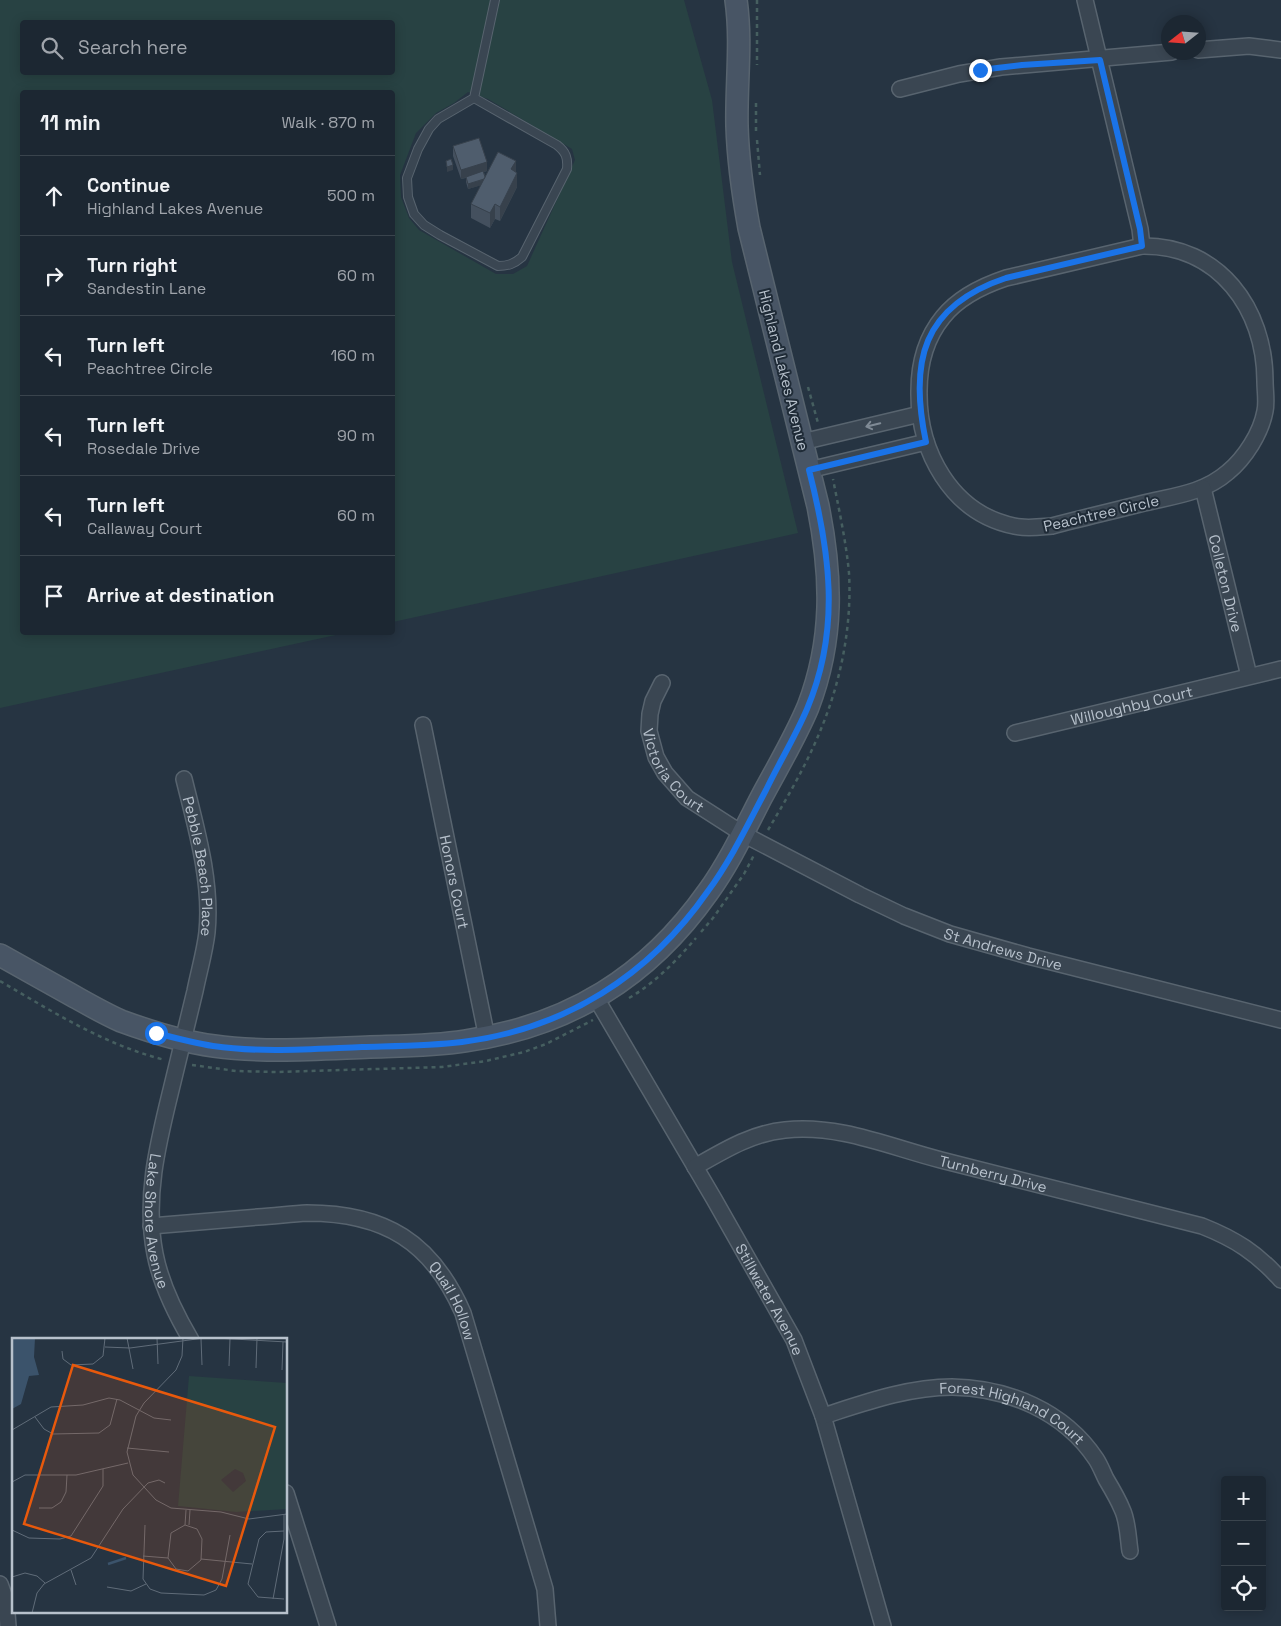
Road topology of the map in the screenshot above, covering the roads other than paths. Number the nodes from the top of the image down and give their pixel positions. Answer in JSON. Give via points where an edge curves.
{"nodes":[{"id":1,"x":495,"y":0,"type":"edge"},
{"id":2,"x":736,"y":0,"type":"edge"},
{"id":3,"x":1085,"y":0,"type":"edge"},
{"id":4,"x":1206,"y":49,"type":"edge"},
{"id":5,"x":1281,"y":50,"type":"edge"},
{"id":6,"x":1161,"y":53,"type":"edge"},
{"id":7,"x":1100,"y":60,"type":"junction"},
{"id":8,"x":900,"y":89,"type":"dead end"},
{"id":9,"x":474,"y":98,"type":"junction"},
{"id":10,"x":1142,"y":246,"type":"junction"},
{"id":11,"x":920,"y":414,"type":"junction"},
{"id":12,"x":812,"y":440,"type":"junction"},
{"id":13,"x":926,"y":442,"type":"junction"},
{"id":14,"x":819,"y":468,"type":"junction"},
{"id":15,"x":1204,"y":488,"type":"junction"},
{"id":16,"x":1281,"y":669,"type":"edge"},
{"id":17,"x":1249,"y":676,"type":"junction"},
{"id":18,"x":662,"y":683,"type":"dead end"},
{"id":19,"x":424,"y":725,"type":"dead end"},
{"id":20,"x":1015,"y":734,"type":"dead end"},
{"id":21,"x":184,"y":779,"type":"dead end"},
{"id":22,"x":752,"y":838,"type":"junction"},
{"id":23,"x":0,"y":955,"type":"edge"},
{"id":24,"x":600,"y":1006,"type":"junction"},
{"id":25,"x":1281,"y":1020,"type":"edge"},
{"id":26,"x":487,"y":1038,"type":"junction"},
{"id":27,"x":184,"y":1040,"type":"junction"},
{"id":28,"x":695,"y":1167,"type":"junction"},
{"id":29,"x":151,"y":1226,"type":"junction"},
{"id":30,"x":1281,"y":1280,"type":"edge"},
{"id":31,"x":190,"y":1338,"type":"edge"},
{"id":32,"x":823,"y":1416,"type":"junction"},
{"id":33,"x":288,"y":1499,"type":"edge"},
{"id":34,"x":1130,"y":1550,"type":"dead end"},
{"id":35,"x":0,"y":1584,"type":"edge"},
{"id":36,"x":8,"y":1626,"type":"edge"},
{"id":37,"x":328,"y":1626,"type":"edge"},
{"id":38,"x":548,"y":1626,"type":"edge"},
{"id":39,"x":884,"y":1626,"type":"edge"}],
"edges":[{"from":1,"to":9,"type":"lane"},
{"from":2,"to":12,"type":"street","name":"Highland Lakes Avenue","via":[[739,34],[737,127],[749,228]]},
{"from":3,"to":7,"type":"street"},
{"from":4,"to":5,"type":"street","via":[[1249,46]]},
{"from":6,"to":7,"type":"street"},
{"from":7,"to":8,"type":"street","via":[[1001,67]]},
{"from":7,"to":10,"type":"street"},
{"from":9,"to":9,"type":"lane","via":[[438,119],[429,129],[407,178],[408,197],[414,214],[424,225],[498,266],[507,266],[522,258],[567,169],[568,160],[557,145]]},
{"from":10,"to":11,"type":"street","name":"Peachtree Circle","via":[[1006,278],[986,285],[958,302],[930,335],[923,353],[919,373]]},
{"from":10,"to":15,"type":"street","name":"Peachtree Circle","via":[[1182,252],[1207,264],[1228,281],[1253,318],[1265,361],[1265,410],[1252,442],[1228,472]]},
{"from":11,"to":12,"type":"street","one_way":true},
{"from":11,"to":13,"type":"street","name":"Peachtree Circle"},
{"from":12,"to":14,"type":"street","name":"Highland Lakes Avenue"},
{"from":13,"to":14,"type":"street"},
{"from":13,"to":15,"type":"street","name":"Peachtree Circle","via":[[943,478],[958,495],[975,509],[1014,526],[1052,526]]},
{"from":14,"to":22,"type":"street","name":"Highland Lakes Avenue","via":[[829,582],[823,659],[807,708]]},
{"from":15,"to":17,"type":"street","name":"Colleton Drive"},
{"from":16,"to":17,"type":"street","name":"Willoughby Court"},
{"from":17,"to":20,"type":"street","name":"Willoughby Court"},
{"from":18,"to":22,"type":"street","name":"Victoria Court","via":[[653,701],[649,731],[656,757],[665,773],[691,801]]},
{"from":19,"to":26,"type":"street","name":"Honors Court"},
{"from":21,"to":27,"type":"street","name":"Pebble Beach Place","via":[[197,829],[209,910],[207,934]]},
{"from":22,"to":24,"type":"street","name":"Highland Lakes Avenue","via":[[687,920],[645,962],[614,986]]},
{"from":22,"to":25,"type":"street","name":"St Andrews Drive","via":[[860,895],[950,934]]},
{"from":23,"to":27,"type":"street","name":"Highland Lakes Avenue","via":[[119,1020]]},
{"from":24,"to":26,"type":"street","name":"Highland Lakes Avenue"},
{"from":24,"to":28,"type":"street","name":"Stillwater Avenue"},
{"from":26,"to":27,"type":"street","name":"Highland Lakes Avenue","via":[[412,1046],[276,1050],[227,1048]]},
{"from":27,"to":29,"type":"street","name":"Lake Shore Avenue","via":[[158,1143]]},
{"from":28,"to":30,"type":"street","name":"Turnberry Drive","via":[[730,1147],[773,1132],[811,1129],[855,1135],[932,1158],[1202,1226],[1238,1242],[1259,1257]]},
{"from":28,"to":32,"type":"street","name":"Stillwater Avenue","via":[[794,1340]]},
{"from":29,"to":31,"type":"street","name":"Lake Shore Avenue","via":[[163,1284]]},
{"from":29,"to":38,"type":"street","name":"Quail Hollow","via":[[306,1213],[338,1214],[379,1224],[406,1238],[429,1257],[444,1276],[463,1313],[545,1589]]},
{"from":32,"to":34,"type":"street","name":"Forest Highland Court","via":[[876,1399],[922,1389],[951,1387],[980,1389],[1030,1404],[1072,1431],[1096,1459],[1123,1511]]},
{"from":32,"to":39,"type":"street","name":"Stillwater Avenue"},
{"from":33,"to":37,"type":"street"},
{"from":35,"to":36,"type":"street","via":[[6,1601]]}]}
